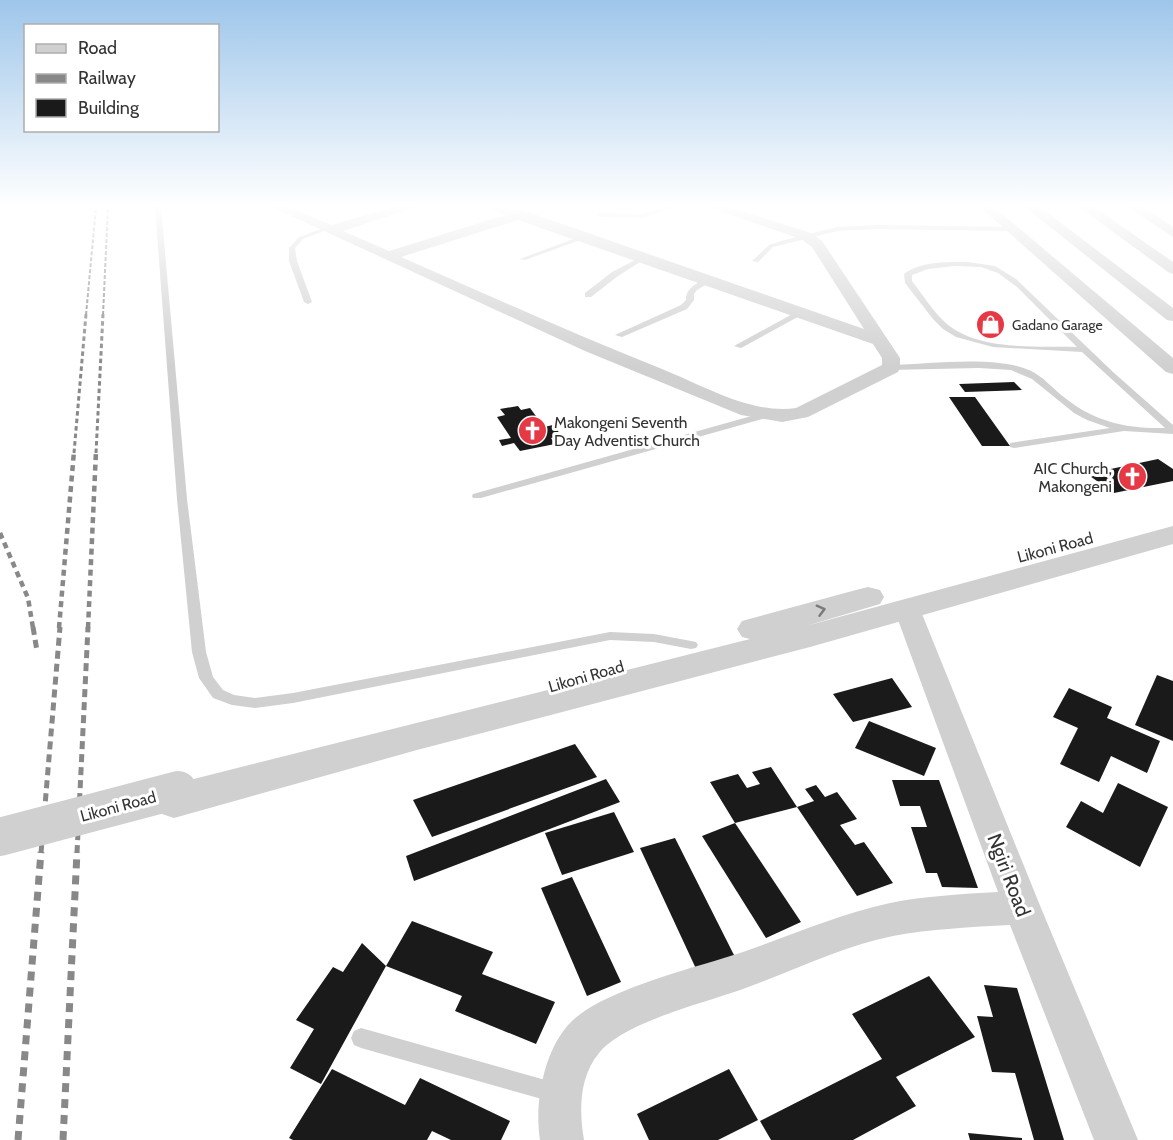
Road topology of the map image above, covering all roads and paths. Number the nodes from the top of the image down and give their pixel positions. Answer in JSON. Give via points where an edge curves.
{"nodes":[{"id":1,"x":162,"y":260,"type":"edge"},
{"id":2,"x":293,"y":260,"type":"edge"},
{"id":3,"x":397,"y":260,"type":"edge"},
{"id":4,"x":639,"y":260,"type":"edge"},
{"id":5,"x":645,"y":260,"type":"edge"},
{"id":6,"x":829,"y":260,"type":"edge"},
{"id":7,"x":1048,"y":260,"type":"edge"},
{"id":8,"x":1100,"y":260,"type":"edge"},
{"id":9,"x":1161,"y":260,"type":"edge"},
{"id":10,"x":1173,"y":269,"type":"edge"},
{"id":11,"x":708,"y":281,"type":"junction"},
{"id":12,"x":588,"y":295,"type":"dead end"},
{"id":13,"x":308,"y":302,"type":"dead end"},
{"id":14,"x":801,"y":313,"type":"junction"},
{"id":15,"x":1173,"y":316,"type":"edge"},
{"id":16,"x":619,"y":335,"type":"dead end"},
{"id":17,"x":878,"y":339,"type":"junction"},
{"id":18,"x":738,"y":346,"type":"dead end"},
{"id":19,"x":1086,"y":350,"type":"junction"},
{"id":20,"x":891,"y":368,"type":"junction"},
{"id":21,"x":1173,"y":368,"type":"edge"},
{"id":22,"x":766,"y":415,"type":"junction"},
{"id":23,"x":1121,"y":430,"type":"junction"},
{"id":24,"x":1173,"y":430,"type":"edge"},
{"id":25,"x":1014,"y":446,"type":"dead end"},
{"id":26,"x":477,"y":496,"type":"dead end"},
{"id":27,"x":1171,"y":532,"type":"edge"},
{"id":28,"x":907,"y":609,"type":"junction"},
{"id":29,"x":757,"y":639,"type":"junction"},
{"id":30,"x":691,"y":645,"type":"junction"},
{"id":31,"x":176,"y":796,"type":"junction"},
{"id":32,"x":0,"y":837,"type":"edge"},
{"id":33,"x":0,"y":848,"type":"edge"},
{"id":34,"x":1022,"y":908,"type":"junction"},
{"id":35,"x":361,"y":1038,"type":"dead end"},
{"id":36,"x":560,"y":1095,"type":"junction"},
{"id":37,"x":562,"y":1140,"type":"edge"},
{"id":38,"x":1116,"y":1140,"type":"edge"}],
"edges":[{"from":1,"to":30,"type":"lane","via":[[199,652],[206,678],[218,694],[255,703],[293,698],[610,636]]},
{"from":2,"to":13,"type":"lane"},
{"from":3,"to":22,"type":"street","via":[[591,347],[719,400]]},
{"from":4,"to":12,"type":"lane"},
{"from":5,"to":11,"type":"street"},
{"from":6,"to":17,"type":"street"},
{"from":7,"to":21,"type":"street"},
{"from":8,"to":15,"type":"street"},
{"from":9,"to":10,"type":"street"},
{"from":11,"to":14,"type":"street"},
{"from":11,"to":16,"type":"lane","via":[[694,288],[684,307]]},
{"from":14,"to":17,"type":"street"},
{"from":14,"to":18,"type":"lane"},
{"from":17,"to":20,"type":"street","via":[[891,358]]},
{"from":19,"to":19,"type":"lane","via":[[973,342],[946,327],[908,281],[908,274],[942,265],[994,268]]},
{"from":19,"to":24,"type":"lane"},
{"from":20,"to":22,"type":"street","via":[[801,413]]},
{"from":20,"to":23,"type":"lane","via":[[988,366],[1023,371],[1082,414]]},
{"from":22,"to":26,"type":"lane"},
{"from":23,"to":24,"type":"lane"},
{"from":23,"to":25,"type":"lane"},
{"from":27,"to":28,"type":"street","name":"Likoni Road"},
{"from":29,"to":27,"type":"street","name":"Likoni Road","one_way":true},
{"from":28,"to":29,"type":"street","name":"Likoni Road"},
{"from":28,"to":34,"type":"street","name":"Ngiri Road"},
{"from":29,"to":30,"type":"street","name":"Likoni Road"},
{"from":29,"to":31,"type":"street","name":"Likoni Road","via":[[417,736]]},
{"from":30,"to":31,"type":"street","name":"Likoni Road"},
{"from":31,"to":32,"type":"street","name":"Likoni Road","bridge":true},
{"from":31,"to":33,"type":"street","name":"Likoni Road"},
{"from":34,"to":36,"type":"street","via":[[892,920],[843,932],[620,1014],[586,1035],[571,1061]]},
{"from":34,"to":38,"type":"street","name":"Ngiri Road"},
{"from":35,"to":36,"type":"lane"},
{"from":36,"to":37,"type":"street","via":[[558,1124]]}]}
